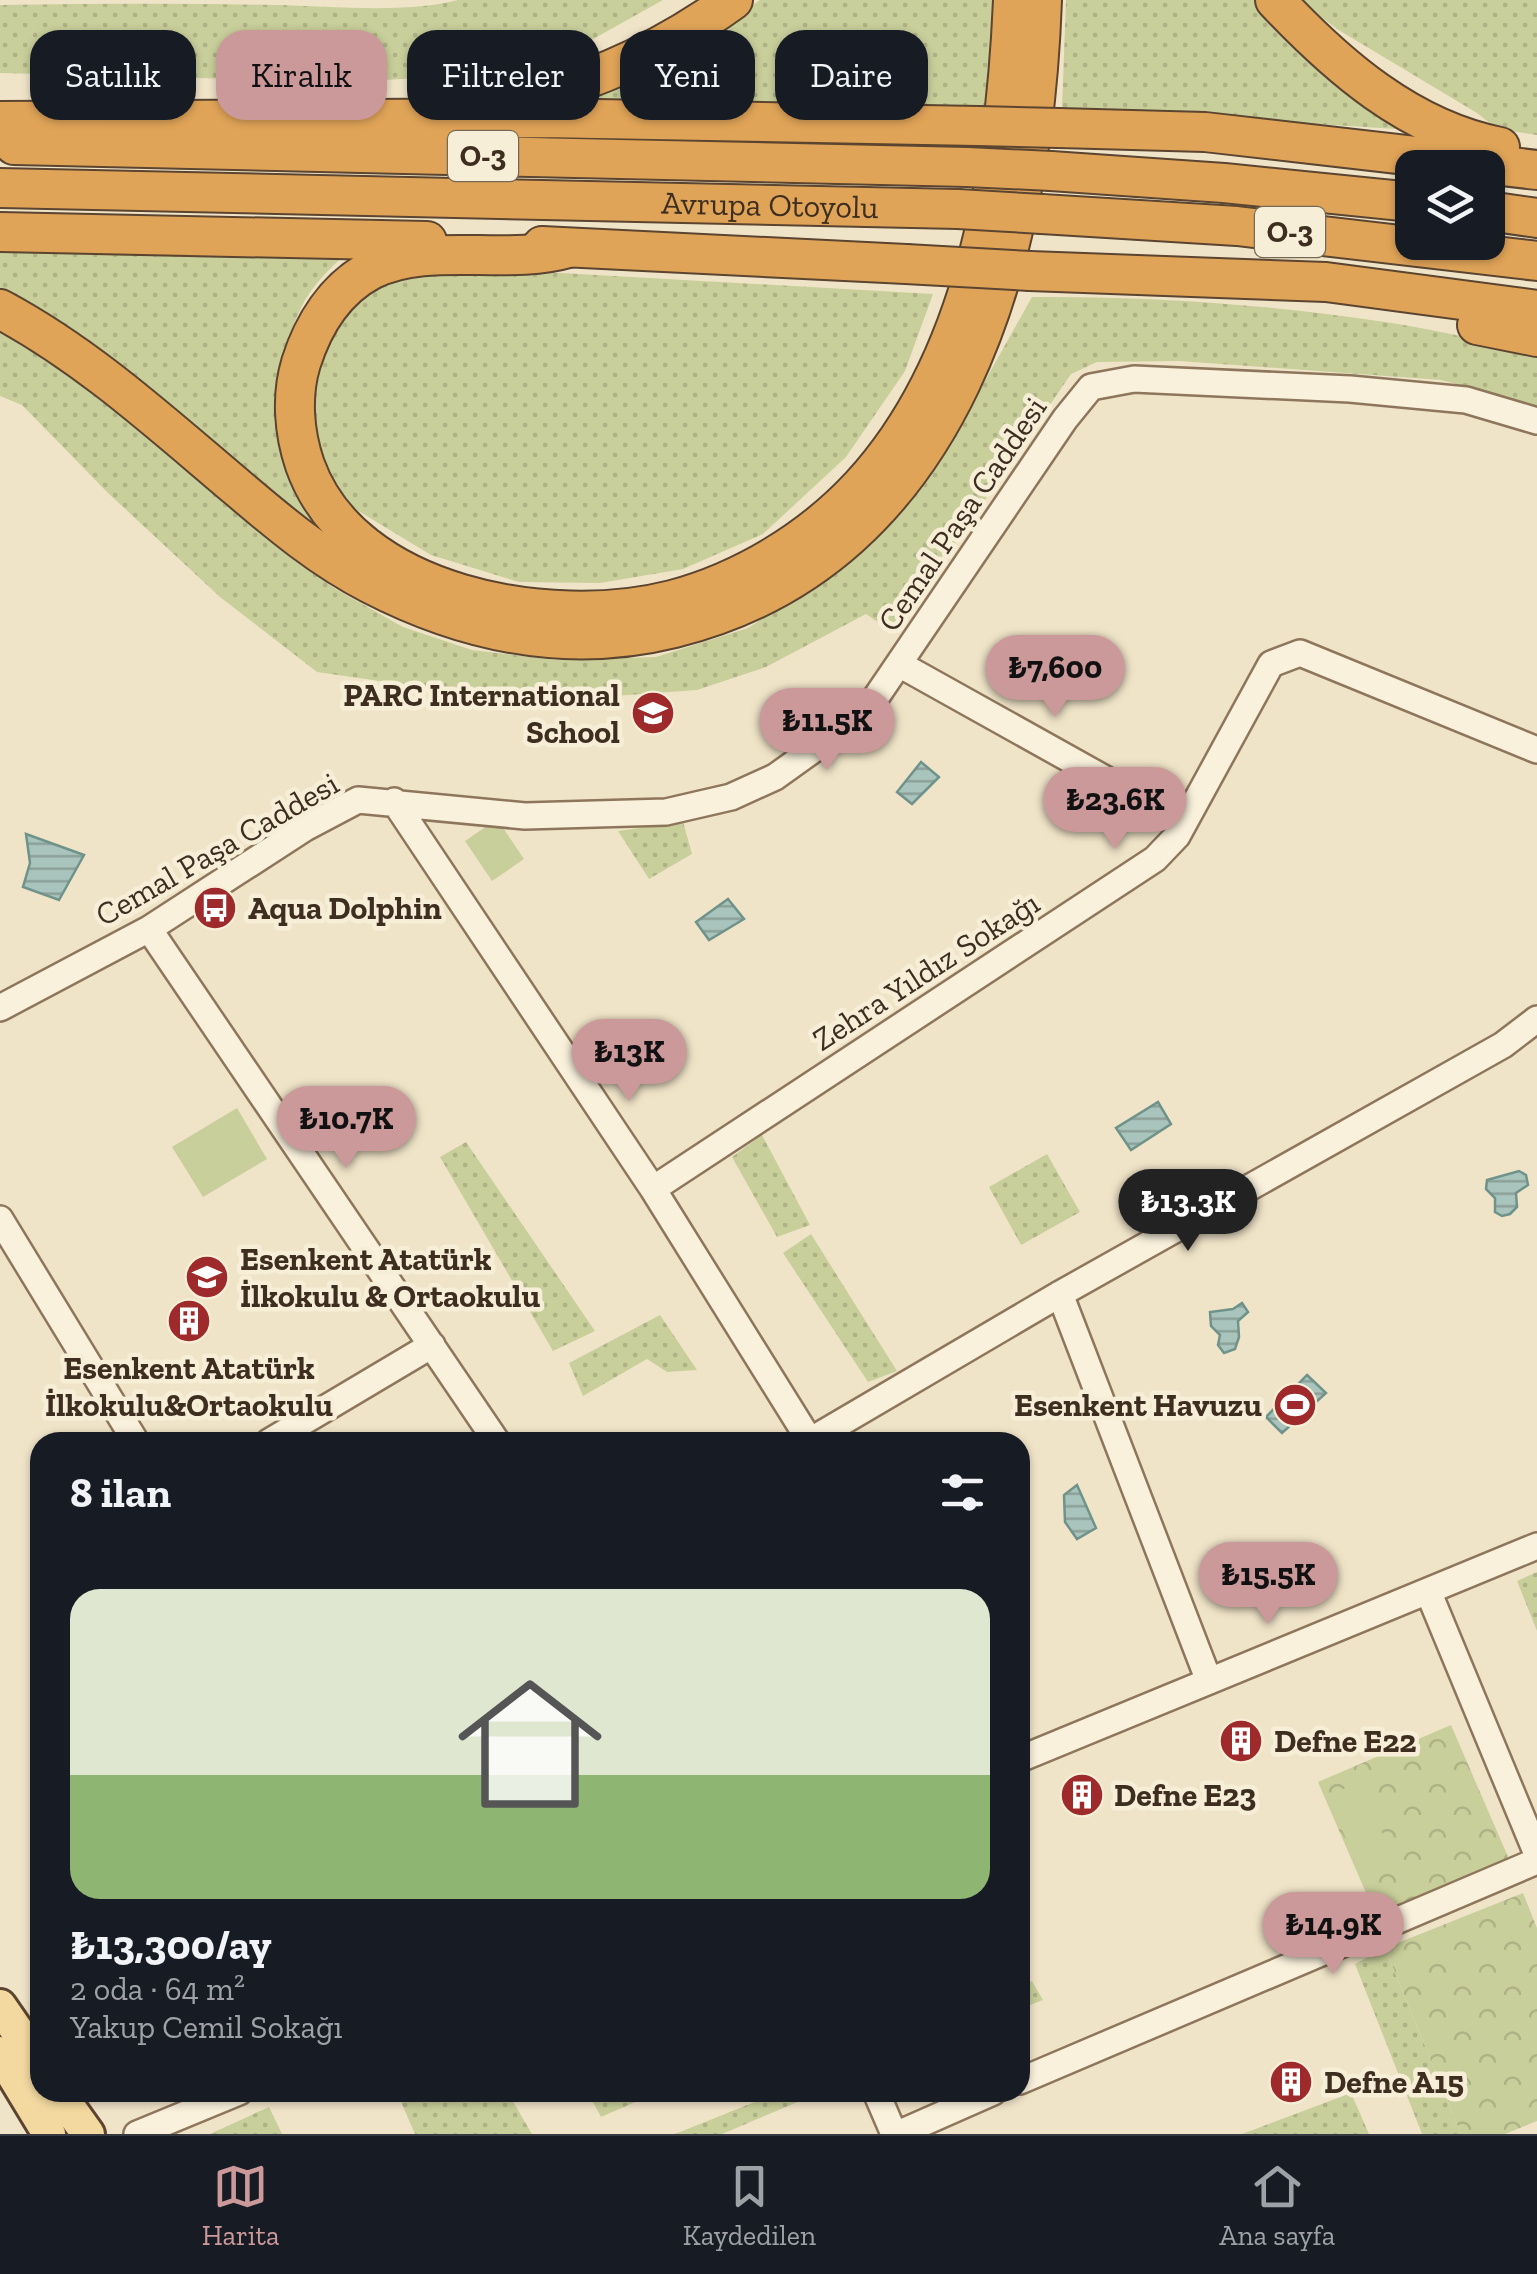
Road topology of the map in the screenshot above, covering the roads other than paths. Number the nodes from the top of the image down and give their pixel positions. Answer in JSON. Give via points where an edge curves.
{"nodes":[{"id":1,"x":733,"y":0,"type":"edge"},
{"id":2,"x":1013,"y":0,"type":"edge"},
{"id":3,"x":1042,"y":0,"type":"edge"},
{"id":4,"x":1275,"y":0,"type":"edge"},
{"id":5,"x":387,"y":108,"type":"edge"},
{"id":6,"x":387,"y":119,"type":"edge"},
{"id":7,"x":253,"y":120,"type":"edge"},
{"id":8,"x":0,"y":121,"type":"edge"},
{"id":9,"x":0,"y":145,"type":"edge"},
{"id":10,"x":1537,"y":154,"type":"edge"},
{"id":11,"x":1537,"y":170,"type":"edge"},
{"id":12,"x":0,"y":188,"type":"edge"},
{"id":13,"x":1395,"y":200,"type":"edge"},
{"id":14,"x":1505,"y":213,"type":"edge"},
{"id":15,"x":1537,"y":218,"type":"edge"},
{"id":16,"x":0,"y":232,"type":"edge"},
{"id":17,"x":568,"y":248,"type":"junction"},
{"id":18,"x":1537,"y":261,"type":"edge"},
{"id":19,"x":1184,"y":278,"type":"junction"},
{"id":20,"x":0,"y":308,"type":"edge"},
{"id":21,"x":1537,"y":310,"type":"edge"},
{"id":22,"x":1537,"y":337,"type":"edge"},
{"id":23,"x":1537,"y":421,"type":"edge"},
{"id":24,"x":899,"y":664,"type":"junction"},
{"id":25,"x":1537,"y":750,"type":"edge"},
{"id":26,"x":394,"y":801,"type":"junction"},
{"id":27,"x":1184,"y":824,"type":"junction"},
{"id":28,"x":150,"y":930,"type":"junction"},
{"id":29,"x":0,"y":1008,"type":"edge"},
{"id":30,"x":1537,"y":1019,"type":"edge"},
{"id":31,"x":652,"y":1189,"type":"junction"},
{"id":32,"x":0,"y":1219,"type":"edge"},
{"id":33,"x":1060,"y":1294,"type":"junction"},
{"id":34,"x":432,"y":1345,"type":"junction"},
{"id":35,"x":130,"y":1432,"type":"edge"},
{"id":36,"x":286,"y":1432,"type":"edge"},
{"id":37,"x":490,"y":1432,"type":"edge"},
{"id":38,"x":803,"y":1432,"type":"edge"},
{"id":39,"x":826,"y":1432,"type":"edge"},
{"id":40,"x":1537,"y":1546,"type":"edge"},
{"id":41,"x":1428,"y":1591,"type":"junction"},
{"id":42,"x":1210,"y":1681,"type":"junction"},
{"id":43,"x":1030,"y":1755,"type":"edge"},
{"id":44,"x":1537,"y":1857,"type":"edge"},
{"id":45,"x":0,"y":2006,"type":"edge"},
{"id":46,"x":30,"y":2050,"type":"edge"},
{"id":47,"x":0,"y":2053,"type":"edge"},
{"id":48,"x":1030,"y":2077,"type":"edge"},
{"id":49,"x":65,"y":2102,"type":"edge"},
{"id":50,"x":214,"y":2102,"type":"edge"},
{"id":51,"x":881,"y":2102,"type":"edge"},
{"id":52,"x":970,"y":2102,"type":"edge"},
{"id":53,"x":49,"y":2134,"type":"edge"},
{"id":54,"x":88,"y":2134,"type":"edge"},
{"id":55,"x":138,"y":2134,"type":"edge"},
{"id":56,"x":896,"y":2134,"type":"edge"}],
"edges":[{"from":1,"to":5,"type":"highway","via":[[670,41],[586,82],[463,106]]},
{"from":2,"to":17,"type":"highway","via":[[996,178],[948,346],[909,419],[861,486],[817,528],[774,556],[671,600],[584,612],[544,610],[476,598],[412,574],[332,515],[299,449],[294,399],[304,355],[326,308],[371,270],[395,261],[544,255]]},
{"from":3,"to":20,"type":"highway","via":[[1013,240],[946,413],[918,460],[854,531],[770,592],[703,620],[603,640],[530,638],[484,630],[398,598],[324,555],[104,376]]},
{"from":4,"to":10,"type":"highway","via":[[1318,44],[1404,110],[1449,132]]},
{"from":6,"to":11,"type":"highway","bridge":true,"via":[[1206,132]]},
{"from":7,"to":8,"type":"highway"},
{"from":9,"to":13,"type":"highway","name":"Avrupa Otoyolu","number":"O-3","bridge":true,"via":[[967,167]]},
{"from":12,"to":18,"type":"highway","name":"Avrupa Otoyolu","number":"O-3","bridge":true,"via":[[958,209],[1236,226]]},
{"from":14,"to":15,"type":"highway"},
{"from":16,"to":17,"type":"highway"},
{"from":17,"to":19,"type":"highway","bridge":true},
{"from":19,"to":21,"type":"highway","via":[[1326,282]]},
{"from":19,"to":22,"type":"highway"},
{"from":23,"to":24,"type":"street","name":"Cemal Paşa Caddesi","via":[[1466,400],[1350,390],[1134,379],[1092,388]]},
{"from":24,"to":26,"type":"street","name":"Cemal Paşa Caddesi","via":[[866,712],[775,777],[731,797],[666,812],[525,816]]},
{"from":24,"to":27,"type":"street"},
{"from":25,"to":27,"type":"street","name":"Zehra Yıldız Sokağı","via":[[1300,654],[1271,664]]},
{"from":26,"to":28,"type":"street","name":"Cemal Paşa Caddesi","via":[[358,800],[305,828]]},
{"from":26,"to":31,"type":"street"},
{"from":27,"to":31,"type":"street","name":"Zehra Yıldız Sokağı","via":[[1155,859]]},
{"from":28,"to":29,"type":"street","name":"Cemal Paşa Caddesi"},
{"from":28,"to":34,"type":"street"},
{"from":30,"to":33,"type":"street","via":[[1503,1046]]},
{"from":31,"to":38,"type":"street"},
{"from":32,"to":35,"type":"street"},
{"from":33,"to":39,"type":"street"},
{"from":33,"to":42,"type":"street"},
{"from":34,"to":36,"type":"street"},
{"from":34,"to":37,"type":"street"},
{"from":40,"to":41,"type":"street"},
{"from":41,"to":42,"type":"street"},
{"from":41,"to":44,"type":"street"},
{"from":42,"to":43,"type":"street"},
{"from":44,"to":48,"type":"street"},
{"from":45,"to":46,"type":"main road"},
{"from":47,"to":53,"type":"main road"},
{"from":49,"to":54,"type":"main road"},
{"from":50,"to":55,"type":"street"},
{"from":51,"to":56,"type":"street"},
{"from":52,"to":56,"type":"street"}]}
